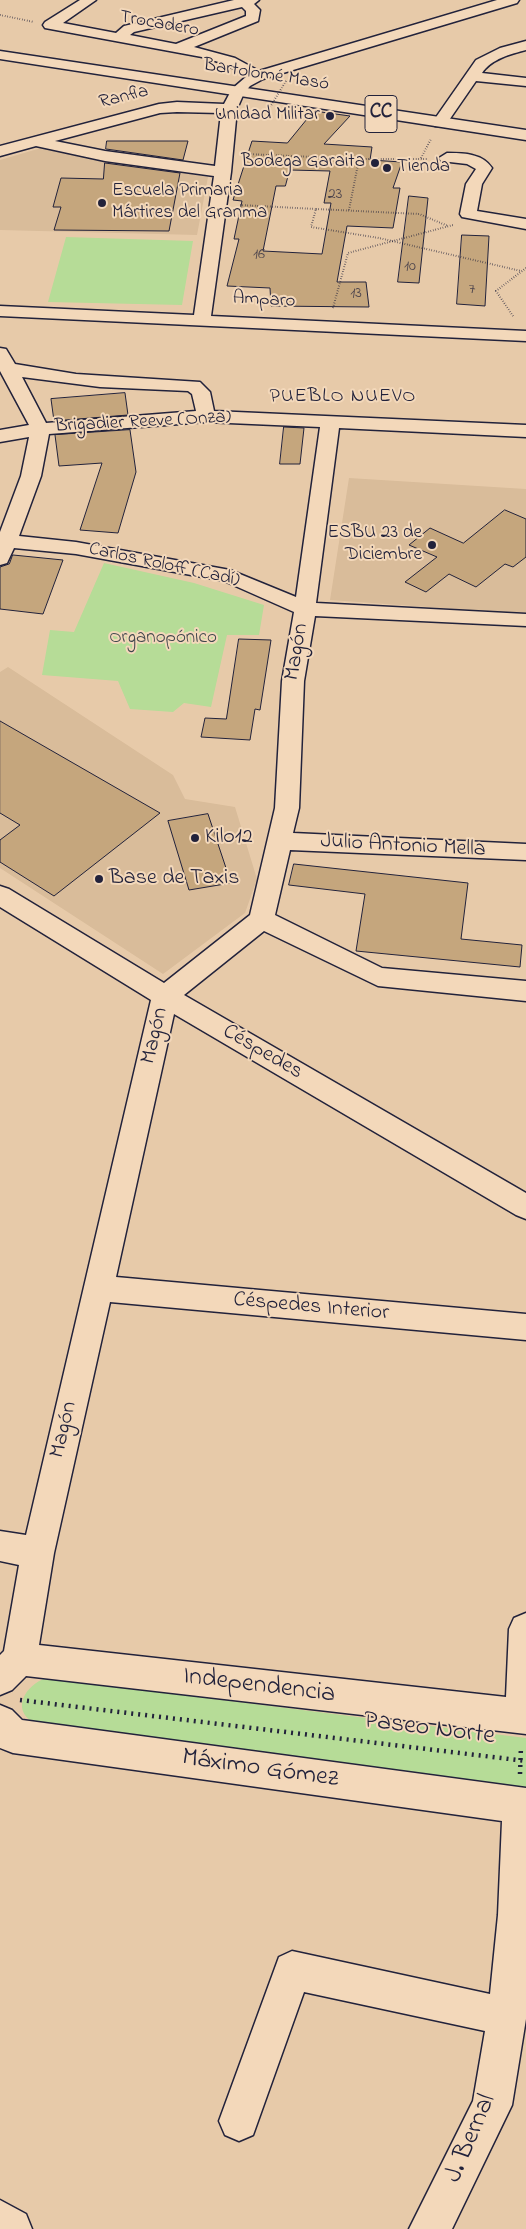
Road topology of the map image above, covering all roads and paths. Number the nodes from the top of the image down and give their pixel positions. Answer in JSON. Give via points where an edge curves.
{"nodes":[{"id":1,"x":89,"y":0,"type":"edge"},
{"id":2,"x":512,"y":0,"type":"edge"},
{"id":3,"x":248,"y":1,"type":"edge"},
{"id":4,"x":0,"y":14,"type":"edge"},
{"id":5,"x":50,"y":25,"type":"junction"},
{"id":6,"x":119,"y":38,"type":"junction"},
{"id":7,"x":0,"y":45,"type":"edge"},
{"id":8,"x":309,"y":45,"type":"dead end"},
{"id":9,"x":526,"y":45,"type":"edge"},
{"id":10,"x":178,"y":48,"type":"junction"},
{"id":11,"x":0,"y":55,"type":"edge"},
{"id":12,"x":296,"y":66,"type":"junction"},
{"id":13,"x":473,"y":76,"type":"junction"},
{"id":14,"x":286,"y":81,"type":"dead end"},
{"id":15,"x":526,"y":82,"type":"edge"},
{"id":16,"x":247,"y":84,"type":"junction"},
{"id":17,"x":270,"y":107,"type":"dead end"},
{"id":18,"x":229,"y":109,"type":"junction"},
{"id":19,"x":443,"y":118,"type":"junction"},
{"id":20,"x":526,"y":125,"type":"edge"},
{"id":21,"x":526,"y":135,"type":"edge"},
{"id":22,"x":36,"y":141,"type":"junction"},
{"id":23,"x":0,"y":151,"type":"edge"},
{"id":24,"x":226,"y":153,"type":"junction"},
{"id":25,"x":448,"y":158,"type":"joint"},
{"id":26,"x":359,"y":159,"type":"junction"},
{"id":27,"x":223,"y":172,"type":"junction"},
{"id":28,"x":218,"y":204,"type":"junction"},
{"id":29,"x":316,"y":208,"type":"junction"},
{"id":30,"x":349,"y":210,"type":"junction"},
{"id":31,"x":485,"y":217,"type":"junction"},
{"id":32,"x":526,"y":224,"type":"edge"},
{"id":33,"x":448,"y":226,"type":"junction"},
{"id":34,"x":390,"y":240,"type":"junction"},
{"id":35,"x":526,"y":268,"type":"edge"},
{"id":36,"x":521,"y":270,"type":"junction"},
{"id":37,"x":0,"y":310,"type":"edge"},
{"id":38,"x":514,"y":317,"type":"dead end"},
{"id":39,"x":202,"y":320,"type":"junction"},
{"id":40,"x":328,"y":326,"type":"junction"},
{"id":41,"x":526,"y":336,"type":"edge"},
{"id":42,"x":4,"y":361,"type":"edge"},
{"id":43,"x":206,"y":416,"type":"junction"},
{"id":44,"x":330,"y":421,"type":"junction"},
{"id":45,"x":40,"y":428,"type":"junction"},
{"id":46,"x":526,"y":431,"type":"edge"},
{"id":47,"x":0,"y":436,"type":"edge"},
{"id":48,"x":4,"y":550,"type":"edge"},
{"id":49,"x":306,"y":609,"type":"junction"},
{"id":50,"x":526,"y":620,"type":"edge"},
{"id":51,"x":280,"y":841,"type":"junction"},
{"id":52,"x":526,"y":852,"type":"edge"},
{"id":53,"x":3,"y":902,"type":"edge"},
{"id":54,"x":262,"y":919,"type":"junction"},
{"id":55,"x":526,"y":991,"type":"edge"},
{"id":56,"x":165,"y":996,"type":"junction"},
{"id":57,"x":526,"y":1207,"type":"edge"},
{"id":58,"x":97,"y":1288,"type":"junction"},
{"id":59,"x":526,"y":1327,"type":"edge"},
{"id":60,"x":0,"y":1546,"type":"edge"},
{"id":61,"x":38,"y":1553,"type":"junction"},
{"id":62,"x":526,"y":1629,"type":"edge"},
{"id":63,"x":9,"y":1690,"type":"edge"},
{"id":64,"x":524,"y":1717,"type":"edge"},
{"id":65,"x":520,"y":1760,"type":"junction"},
{"id":66,"x":526,"y":1761,"type":"edge"},
{"id":67,"x":523,"y":1805,"type":"edge"},
{"id":68,"x":508,"y":2016,"type":"junction"},
{"id":69,"x":239,"y":2121,"type":"dead end"},
{"id":70,"x":0,"y":2221,"type":"edge"},
{"id":71,"x":11,"y":2229,"type":"edge"},
{"id":72,"x":430,"y":2229,"type":"edge"}],
"edges":[{"from":1,"to":5,"type":"street"},
{"from":2,"to":12,"type":"street"},
{"from":3,"to":6,"type":"street","via":[[129,29]]},
{"from":3,"to":10,"type":"street","via":[[253,18]]},
{"from":4,"to":5,"type":"path"},
{"from":5,"to":6,"type":"street","name":"Trocadero"},
{"from":6,"to":10,"type":"street","name":"Trocadero"},
{"from":7,"to":16,"type":"street","name":"Bartolomé Masó","number":"CC"},
{"from":8,"to":12,"type":"street","via":[[296,55]]},
{"from":9,"to":13,"type":"street","via":[[484,61]]},
{"from":10,"to":16,"type":"street","name":"Trocadero","via":[[230,61]]},
{"from":11,"to":16,"type":"street","name":"Bartolomé Masó","number":"CC"},
{"from":12,"to":16,"type":"street"},
{"from":13,"to":15,"type":"street"},
{"from":13,"to":19,"type":"street"},
{"from":14,"to":17,"type":"path","bridge":true},
{"from":16,"to":18,"type":"street"},
{"from":16,"to":19,"type":"street","name":"Bartolomé Masó","number":"CC"},
{"from":18,"to":22,"type":"street","name":"Ranfla","via":[[159,109]]},
{"from":18,"to":24,"type":"street"},
{"from":19,"to":20,"type":"street","name":"Bartolomé Masó","number":"CC"},
{"from":19,"to":21,"type":"street","name":"Bartolomé Masó","number":"CC"},
{"from":22,"to":23,"type":"street","name":"Ranfla"},
{"from":22,"to":27,"type":"street","via":[[105,156]]},
{"from":24,"to":26,"type":"path"},
{"from":24,"to":27,"type":"street"},
{"from":25,"to":26,"type":"path"},
{"from":25,"to":31,"type":"street","via":[[480,162],[484,168],[474,184],[468,214]]},
{"from":26,"to":30,"type":"path"},
{"from":27,"to":28,"type":"street"},
{"from":28,"to":29,"type":"path"},
{"from":28,"to":39,"type":"street"},
{"from":29,"to":30,"type":"path"},
{"from":29,"to":34,"type":"path","via":[[311,227]]},
{"from":30,"to":33,"type":"path","via":[[419,214]]},
{"from":31,"to":32,"type":"street"},
{"from":31,"to":33,"type":"path"},
{"from":33,"to":34,"type":"path"},
{"from":34,"to":36,"type":"path"},
{"from":34,"to":40,"type":"path","via":[[348,253]]},
{"from":35,"to":36,"type":"path"},
{"from":36,"to":38,"type":"path","via":[[496,291]]},
{"from":37,"to":39,"type":"street","name":"Amparo"},
{"from":39,"to":40,"type":"street","name":"Amparo"},
{"from":40,"to":41,"type":"street","name":"Amparo"},
{"from":42,"to":43,"type":"street","via":[[44,377],[98,384],[193,386],[201,392]]},
{"from":42,"to":45,"type":"street"},
{"from":43,"to":44,"type":"street","name":"Brigadier Reeve (Onza)"},
{"from":43,"to":45,"type":"street","name":"Brigadier Reeve (Onza)"},
{"from":44,"to":46,"type":"street","name":"Brigadier Reeve (Onza)"},
{"from":44,"to":49,"type":"street","name":"Magón"},
{"from":45,"to":47,"type":"street","name":"Brigadier Reeve (Onza)"},
{"from":45,"to":48,"type":"street","via":[[31,476]]},
{"from":48,"to":49,"type":"street","name":"Carlos Roloff (Cadí)","via":[[76,548],[230,576]]},
{"from":49,"to":50,"type":"street","name":"Carlos Roloff (Cadí)"},
{"from":49,"to":51,"type":"street","name":"Magón","via":[[293,681],[287,808]]},
{"from":51,"to":52,"type":"street","name":"Julio Antonio Mella"},
{"from":51,"to":54,"type":"street","name":"Magón"},
{"from":53,"to":56,"type":"street","name":"Céspedes"},
{"from":54,"to":55,"type":"street","via":[[378,977]]},
{"from":54,"to":56,"type":"street","name":"Magón"},
{"from":56,"to":57,"type":"street","name":"Céspedes"},
{"from":56,"to":58,"type":"street","name":"Magón"},
{"from":58,"to":59,"type":"street","name":"Céspedes Interior"},
{"from":58,"to":61,"type":"street","name":"Magón"},
{"from":60,"to":61,"type":"street"},
{"from":61,"to":63,"type":"street","name":"Magón"},
{"from":62,"to":64,"type":"street"},
{"from":63,"to":64,"type":"street","name":"Independencia"},
{"from":63,"to":65,"type":"path","name":"Paseo Norte"},
{"from":63,"to":67,"type":"street","name":"Máximo Gómez","via":[[12,1736]]},
{"from":64,"to":65,"type":"path"},
{"from":65,"to":66,"type":"path","name":"Paseo Norte"},
{"from":65,"to":67,"type":"path"},
{"from":67,"to":68,"type":"street","name":"J. Bernal","via":[[518,1915]]},
{"from":68,"to":69,"type":"street","via":[[292,1970]]},
{"from":68,"to":72,"type":"street","name":"J. Bernal","via":[[492,2105]]},
{"from":70,"to":71,"type":"street"}]}
